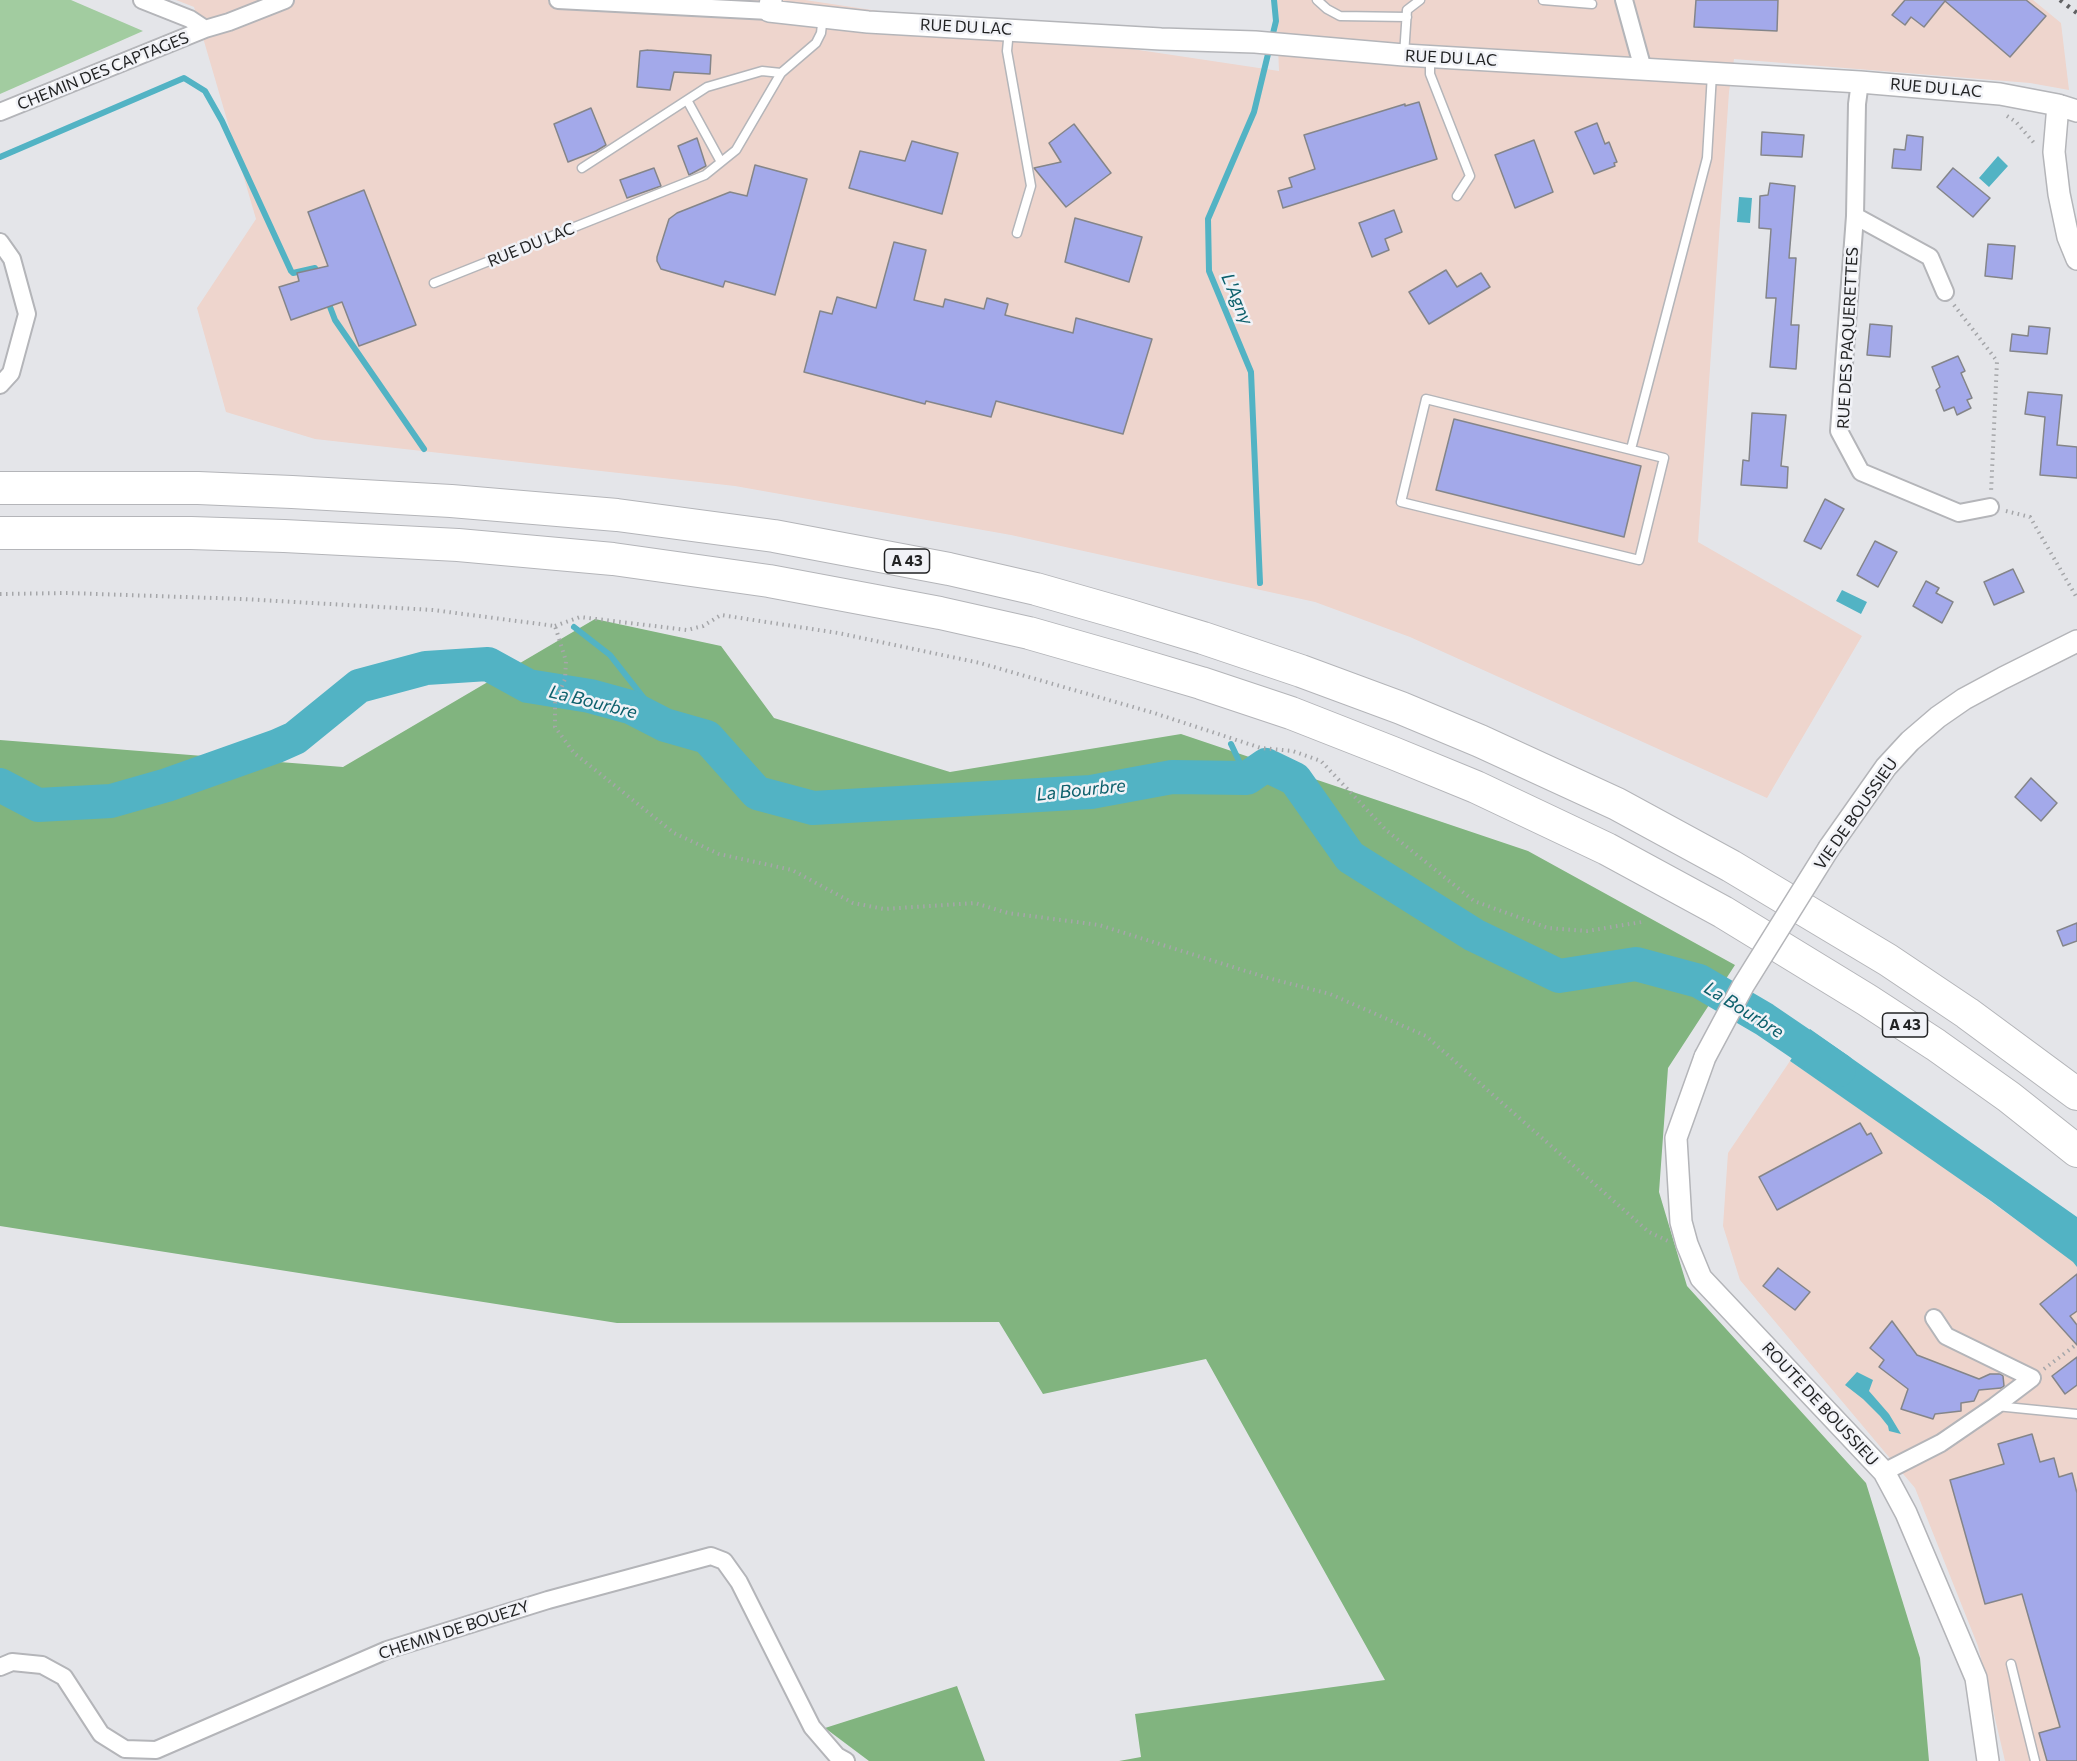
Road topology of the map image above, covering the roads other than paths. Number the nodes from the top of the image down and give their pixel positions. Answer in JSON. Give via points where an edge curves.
{"nodes":[{"id":1,"x":142,"y":0,"type":"edge"},
{"id":2,"x":285,"y":0,"type":"edge"},
{"id":3,"x":558,"y":0,"type":"edge"},
{"id":4,"x":1317,"y":0,"type":"edge"},
{"id":5,"x":1420,"y":0,"type":"edge"},
{"id":6,"x":1543,"y":0,"type":"edge"},
{"id":7,"x":1623,"y":0,"type":"edge"},
{"id":8,"x":1592,"y":4,"type":"dead end"},
{"id":9,"x":770,"y":5,"type":"edge"},
{"id":10,"x":823,"y":15,"type":"junction"},
{"id":11,"x":1407,"y":17,"type":"junction"},
{"id":12,"x":205,"y":29,"type":"junction"},
{"id":13,"x":1009,"y":29,"type":"junction"},
{"id":14,"x":1404,"y":55,"type":"junction"},
{"id":15,"x":1430,"y":57,"type":"junction"},
{"id":16,"x":1643,"y":69,"type":"junction"},
{"id":17,"x":781,"y":73,"type":"junction"},
{"id":18,"x":1712,"y":74,"type":"junction"},
{"id":19,"x":1860,"y":82,"type":"junction"},
{"id":20,"x":687,"y":100,"type":"junction"},
{"id":21,"x":2068,"y":108,"type":"edge"},
{"id":22,"x":0,"y":112,"type":"edge"},
{"id":23,"x":721,"y":162,"type":"junction"},
{"id":24,"x":582,"y":168,"type":"dead end"},
{"id":25,"x":1457,"y":196,"type":"dead end"},
{"id":26,"x":1856,"y":216,"type":"junction"},
{"id":27,"x":1017,"y":233,"type":"dead end"},
{"id":28,"x":0,"y":242,"type":"edge"},
{"id":29,"x":2077,"y":259,"type":"edge"},
{"id":30,"x":434,"y":283,"type":"dead end"},
{"id":31,"x":1945,"y":292,"type":"road end"},
{"id":32,"x":0,"y":385,"type":"edge"},
{"id":33,"x":1631,"y":449,"type":"junction"},
{"id":34,"x":0,"y":488,"type":"edge"},
{"id":35,"x":1990,"y":507,"type":"road end"},
{"id":36,"x":0,"y":533,"type":"edge"},
{"id":37,"x":2077,"y":640,"type":"edge"},
{"id":38,"x":1705,"y":1057,"type":"joint"},
{"id":39,"x":2077,"y":1094,"type":"edge"},
{"id":40,"x":2077,"y":1151,"type":"edge"},
{"id":41,"x":1934,"y":1318,"type":"dead end"},
{"id":42,"x":1995,"y":1406,"type":"junction"},
{"id":43,"x":2077,"y":1414,"type":"edge"},
{"id":44,"x":1884,"y":1472,"type":"junction"},
{"id":45,"x":2011,"y":1664,"type":"dead end"},
{"id":46,"x":0,"y":1667,"type":"edge"},
{"id":47,"x":846,"y":1761,"type":"edge"},
{"id":48,"x":1988,"y":1761,"type":"edge"},
{"id":49,"x":2035,"y":1761,"type":"edge"}],
"edges":[{"from":1,"to":12,"type":"street"},
{"from":2,"to":12,"type":"street"},
{"from":3,"to":9,"type":"street","name":"RUE DU LAC"},
{"from":4,"to":11,"type":"lane","via":[[1340,16]]},
{"from":5,"to":11,"type":"lane","via":[[1407,10]]},
{"from":6,"to":8,"type":"lane"},
{"from":7,"to":16,"type":"street"},
{"from":9,"to":10,"type":"street","name":"RUE DU LAC"},
{"from":10,"to":13,"type":"street","name":"RUE DU LAC","via":[[868,22]]},
{"from":10,"to":17,"type":"lane","name":"RUE DU LAC","via":[[816,43]]},
{"from":11,"to":14,"type":"lane"},
{"from":12,"to":22,"type":"street","name":"CHEMIN DES CAPTAGES"},
{"from":13,"to":14,"type":"street","name":"RUE DU LAC","via":[[1255,42]]},
{"from":13,"to":27,"type":"lane","via":[[1007,51],[1031,186]]},
{"from":14,"to":15,"type":"street","name":"RUE DU LAC"},
{"from":15,"to":16,"type":"street","name":"RUE DU LAC"},
{"from":15,"to":25,"type":"lane","via":[[1430,74],[1470,176]]},
{"from":16,"to":18,"type":"street","name":"RUE DU LAC"},
{"from":17,"to":20,"type":"lane","via":[[762,71],[707,87]]},
{"from":17,"to":23,"type":"lane","name":"RUE DU LAC","via":[[736,150]]},
{"from":18,"to":19,"type":"street","name":"RUE DU LAC"},
{"from":18,"to":33,"type":"lane","via":[[1707,158]]},
{"from":19,"to":21,"type":"street","name":"RUE DU LAC","via":[[2000,94]]},
{"from":19,"to":26,"type":"street","name":"RUE DES PAQUERETTES"},
{"from":20,"to":23,"type":"lane"},
{"from":20,"to":24,"type":"lane"},
{"from":21,"to":29,"type":"street","via":[[2054,152],[2058,194]]},
{"from":23,"to":30,"type":"lane","name":"RUE DU LAC","via":[[705,175]]},
{"from":26,"to":31,"type":"street","via":[[1930,257]]},
{"from":26,"to":35,"type":"street","name":"RUE DES PAQUERETTES","via":[[1839,431],[1861,472],[1959,513]]},
{"from":28,"to":32,"type":"street","via":[[12,259],[27,314],[11,373]]},
{"from":33,"to":33,"type":"lane","via":[[1664,458],[1639,560],[1401,502],[1426,399]]},
{"from":34,"to":39,"type":"highway","number":"A 43","via":[[292,492],[617,515],[774,536],[949,569],[1127,615],[1269,660],[1401,708],[1617,804],[1731,866],[1888,960]]},
{"from":36,"to":40,"type":"highway","number":"A 43","via":[[284,536],[459,545],[613,560],[769,581],[940,613],[1029,633],[1166,672],[1291,713],[1393,753],[1607,849],[1724,912],[1867,1000],[1936,1045]]},
{"from":37,"to":38,"type":"street","name":"VIE DE BOUSSIEU","bridge":true,"via":[[1964,699],[1910,741],[1886,767],[1829,848],[1743,986]]},
{"from":38,"to":44,"type":"street","name":"ROUTE DE BOUSSIEU","via":[[1676,1138],[1681,1222],[1701,1278]]},
{"from":41,"to":42,"type":"street","via":[[1946,1336],[2032,1378]]},
{"from":42,"to":43,"type":"lane"},
{"from":42,"to":44,"type":"street","via":[[1941,1443]]},
{"from":44,"to":48,"type":"street","name":"ROUTE DE BOUSSIEU","via":[[1906,1513],[1976,1678]]},
{"from":45,"to":49,"type":"lane"},
{"from":46,"to":47,"type":"street","name":"CHEMIN DE BOUEZY","via":[[12,1662],[42,1665],[64,1677],[100,1734],[125,1749],[156,1750],[387,1650],[548,1600],[711,1556],[724,1561],[740,1582],[812,1727]]}]}
